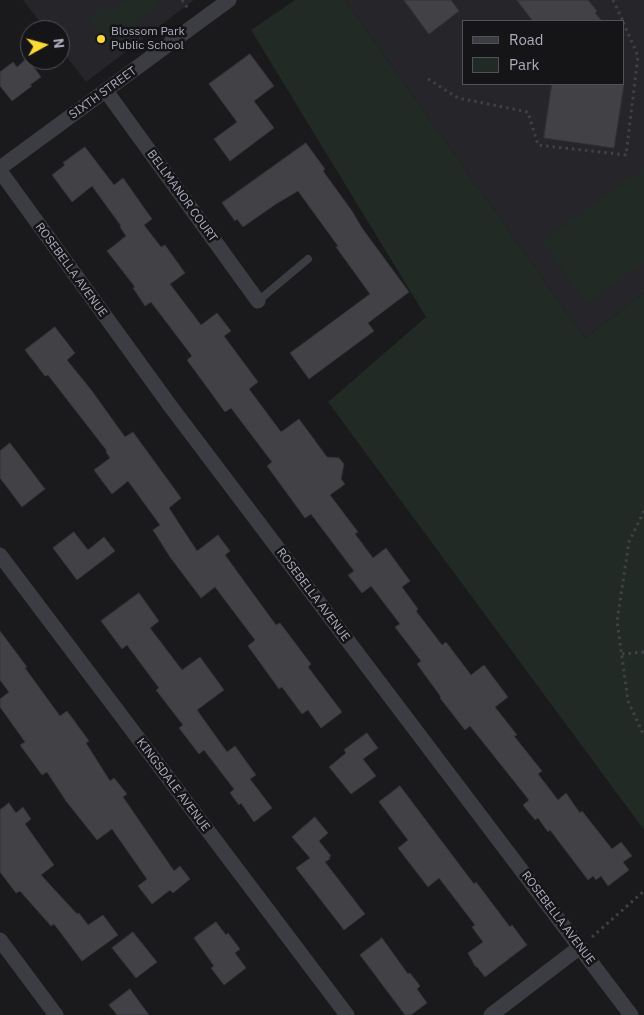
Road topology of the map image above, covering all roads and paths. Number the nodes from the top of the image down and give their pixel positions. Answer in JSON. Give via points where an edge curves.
{"nodes":[{"id":1,"x":229,"y":0,"type":"edge"},
{"id":2,"x":613,"y":0,"type":"edge"},
{"id":3,"x":622,"y":20,"type":"edge"},
{"id":4,"x":624,"y":24,"type":"edge"},
{"id":5,"x":428,"y":79,"type":"dead end"},
{"id":6,"x":106,"y":91,"type":"junction"},
{"id":7,"x":0,"y":170,"type":"edge"},
{"id":8,"x":308,"y":259,"type":"dead end"},
{"id":9,"x":258,"y":301,"type":"joint"},
{"id":10,"x":644,"y":511,"type":"edge"},
{"id":11,"x":0,"y":555,"type":"edge"},
{"id":12,"x":644,"y":652,"type":"edge"},
{"id":13,"x":622,"y":654,"type":"junction"},
{"id":14,"x":644,"y":736,"type":"edge"},
{"id":15,"x":644,"y":891,"type":"edge"},
{"id":16,"x":0,"y":940,"type":"edge"},
{"id":17,"x":580,"y":947,"type":"junction"},
{"id":18,"x":56,"y":1015,"type":"edge"},
{"id":19,"x":347,"y":1015,"type":"edge"},
{"id":20,"x":491,"y":1015,"type":"edge"},
{"id":21,"x":631,"y":1015,"type":"edge"}],
"edges":[{"from":1,"to":6,"type":"street","name":"SIXTH STREET"},
{"from":2,"to":3,"type":"path"},
{"from":4,"to":5,"type":"path","via":[[638,56],[626,155],[538,145],[528,112],[458,98]]},
{"from":6,"to":7,"type":"street","name":"SIXTH STREET"},
{"from":6,"to":9,"type":"street","name":"BELLMANOR COURT"},
{"from":7,"to":17,"type":"street","name":"ROSEBELLA AVENUE","via":[[171,407]]},
{"from":8,"to":9,"type":"lane"},
{"from":10,"to":13,"type":"path","via":[[629,542],[617,621]]},
{"from":11,"to":19,"type":"street","name":"KINGSDALE AVENUE"},
{"from":12,"to":13,"type":"path"},
{"from":13,"to":14,"type":"path","via":[[628,701]]},
{"from":15,"to":17,"type":"path"},
{"from":16,"to":18,"type":"street"},
{"from":17,"to":20,"type":"street"},
{"from":17,"to":21,"type":"street","name":"ROSEBELLA AVENUE"}]}
